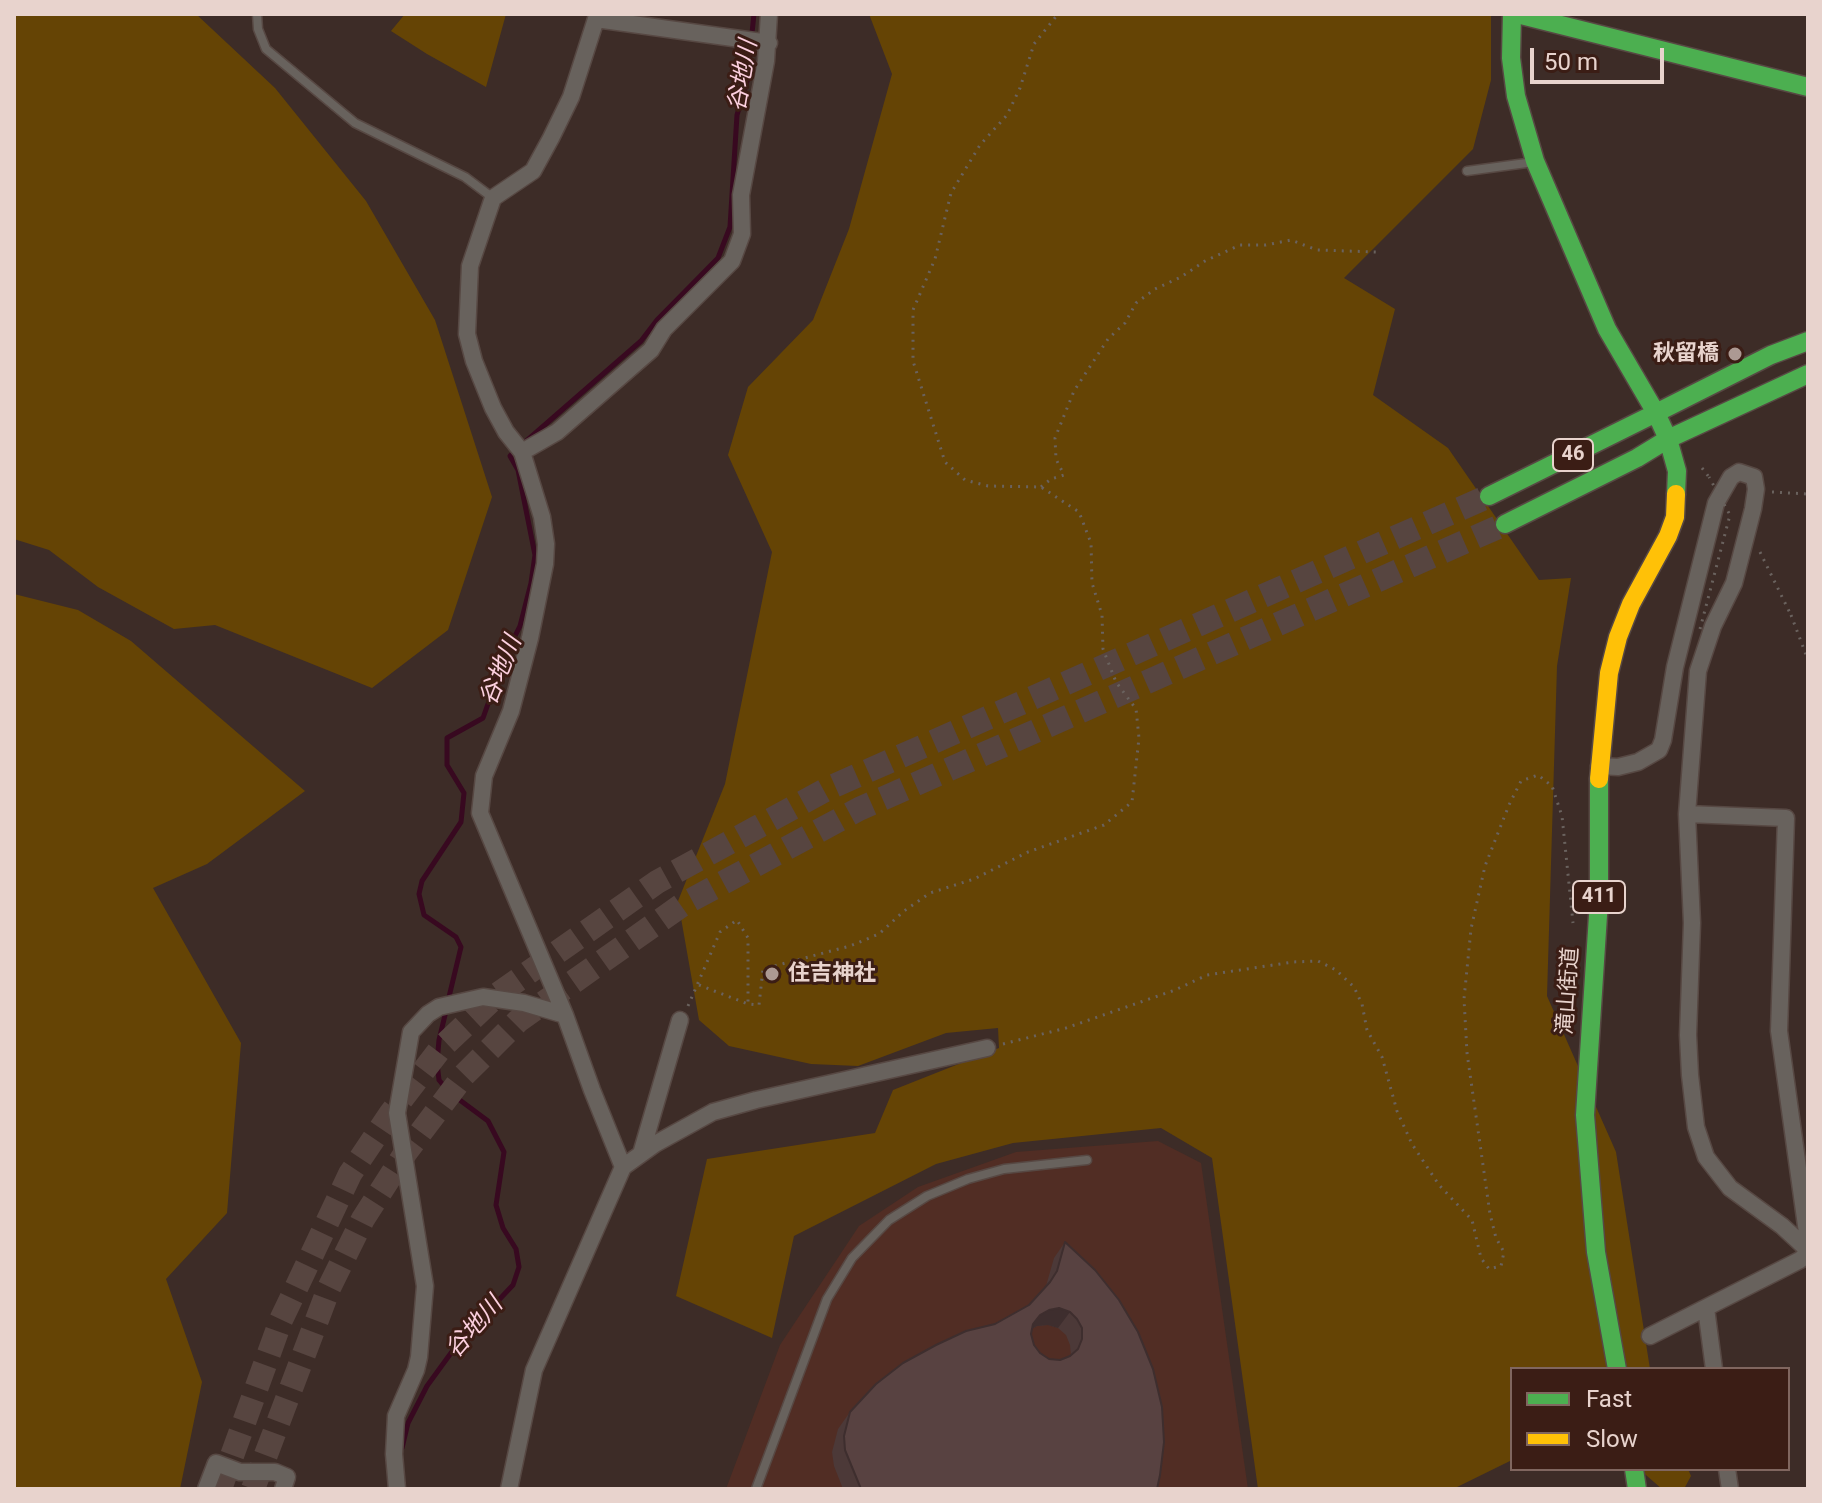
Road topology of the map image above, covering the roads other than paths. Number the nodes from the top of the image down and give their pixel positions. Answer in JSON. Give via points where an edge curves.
{"nodes":[{"id":1,"x":257,"y":14,"type":"edge"},
{"id":2,"x":769,"y":14,"type":"edge"},
{"id":3,"x":1515,"y":14,"type":"edge"},
{"id":4,"x":1575,"y":14,"type":"edge"},
{"id":5,"x":769,"y":43,"type":"junction"},
{"id":6,"x":1808,"y":69,"type":"edge"},
{"id":7,"x":1808,"y":87,"type":"edge"},
{"id":8,"x":1535,"y":161,"type":"junction"},
{"id":9,"x":1467,"y":171,"type":"dead end"},
{"id":10,"x":493,"y":198,"type":"junction"},
{"id":11,"x":1808,"y":341,"type":"edge"},
{"id":12,"x":1808,"y":374,"type":"edge"},
{"id":13,"x":1656,"y":413,"type":"junction"},
{"id":14,"x":1668,"y":439,"type":"junction"},
{"id":15,"x":522,"y":452,"type":"junction"},
{"id":16,"x":1489,"y":496,"type":"tunnel mouth"},
{"id":17,"x":1505,"y":524,"type":"tunnel mouth"},
{"id":18,"x":1599,"y":766,"type":"junction"},
{"id":19,"x":1687,"y":814,"type":"junction"},
{"id":20,"x":565,"y":1015,"type":"junction"},
{"id":21,"x":680,"y":1020,"type":"road end"},
{"id":22,"x":987,"y":1048,"type":"road end"},
{"id":23,"x":641,"y":1154,"type":"junction"},
{"id":24,"x":1087,"y":1160,"type":"dead end"},
{"id":25,"x":623,"y":1167,"type":"junction"},
{"id":26,"x":1808,"y":1240,"type":"edge"},
{"id":27,"x":1808,"y":1251,"type":"edge"},
{"id":28,"x":1706,"y":1308,"type":"junction"},
{"id":29,"x":1650,"y":1336,"type":"dead end"},
{"id":30,"x":1617,"y":1367,"type":"edge"},
{"id":31,"x":1714,"y":1367,"type":"edge"},
{"id":32,"x":206,"y":1489,"type":"edge"},
{"id":33,"x":283,"y":1489,"type":"edge"},
{"id":34,"x":397,"y":1489,"type":"edge"},
{"id":35,"x":509,"y":1489,"type":"edge"},
{"id":36,"x":756,"y":1489,"type":"edge"}],
"edges":[{"from":1,"to":10,"type":"lane","via":[[266,49],[355,123],[465,177]]},
{"from":2,"to":5,"type":"street"},
{"from":3,"to":7,"type":"main road"},
{"from":3,"to":8,"type":"main road","name":"滝山街道","via":[[1511,58],[1516,96]]},
{"from":4,"to":6,"type":"main road"},
{"from":5,"to":10,"type":"street","via":[[596,19],[571,97],[533,171]]},
{"from":5,"to":15,"type":"street","via":[[741,195],[742,234],[732,261],[664,329],[651,350],[557,432]]},
{"from":8,"to":9,"type":"lane"},
{"from":8,"to":13,"type":"main road","name":"滝山街道","via":[[1607,329]]},
{"from":10,"to":15,"type":"street","via":[[470,266],[467,334],[482,386]]},
{"from":11,"to":13,"type":"main road"},
{"from":12,"to":14,"type":"main road"},
{"from":13,"to":14,"type":"main road","name":"滝山街道","number":"411"},
{"from":13,"to":16,"type":"main road","number":"46"},
{"from":14,"to":17,"type":"main road","number":"46"},
{"from":14,"to":18,"type":"main road","name":"滝山街道","number":"411","via":[[1677,471],[1675,517],[1618,637]]},
{"from":15,"to":20,"type":"street","via":[[542,517],[545,564],[511,711],[484,776],[480,813]]},
{"from":18,"to":19,"type":"street","via":[[1638,762],[1659,750],[1712,516],[1725,485],[1739,472],[1754,477],[1756,489],[1734,583],[1698,671]]},
{"from":18,"to":30,"type":"main road","name":"滝山街道","number":"411","via":[[1599,900],[1586,1131],[1596,1252]]},
{"from":19,"to":26,"type":"street","via":[[1786,818],[1779,1031]]},
{"from":19,"to":27,"type":"street","via":[[1692,923],[1688,1035],[1696,1127],[1706,1157],[1730,1188]]},
{"from":20,"to":25,"type":"street"},
{"from":20,"to":34,"type":"street","via":[[491,996],[449,1004],[428,1014],[411,1032],[397,1113],[425,1286],[419,1357],[396,1416]]},
{"from":21,"to":23,"type":"street"},
{"from":22,"to":23,"type":"street","via":[[713,1112]]},
{"from":23,"to":25,"type":"street"},
{"from":24,"to":36,"type":"lane","via":[[1004,1169],[968,1179],[889,1220],[852,1258],[827,1299]]},
{"from":25,"to":35,"type":"street","via":[[534,1370]]},
{"from":27,"to":28,"type":"street"},
{"from":28,"to":29,"type":"street"},
{"from":28,"to":31,"type":"street"},
{"from":32,"to":33,"type":"street","via":[[216,1463],[240,1472],[275,1472],[287,1477]]}]}
